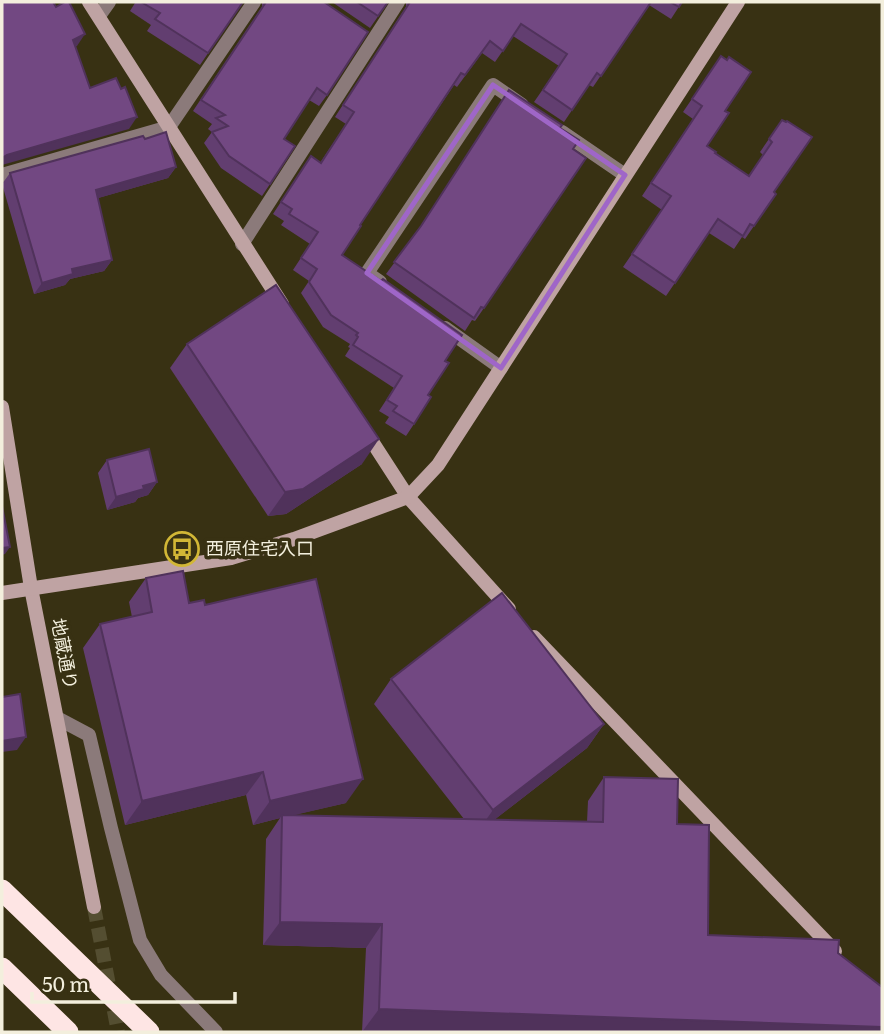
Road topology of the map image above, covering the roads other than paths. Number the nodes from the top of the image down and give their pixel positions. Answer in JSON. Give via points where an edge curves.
{"nodes":[{"id":1,"x":89,"y":2,"type":"edge"},
{"id":2,"x":109,"y":2,"type":"edge"},
{"id":3,"x":254,"y":2,"type":"edge"},
{"id":4,"x":398,"y":2,"type":"edge"},
{"id":5,"x":738,"y":2,"type":"edge"},
{"id":6,"x":99,"y":16,"type":"junction"},
{"id":7,"x":169,"y":127,"type":"junction"},
{"id":8,"x":625,"y":174,"type":"junction"},
{"id":9,"x":2,"y":175,"type":"edge"},
{"id":10,"x":242,"y":244,"type":"junction"},
{"id":11,"x":389,"y":289,"type":"edge"},
{"id":12,"x":286,"y":311,"type":"edge"},
{"id":13,"x":434,"y":320,"type":"edge"},
{"id":14,"x":501,"y":368,"type":"junction"},
{"id":15,"x":2,"y":407,"type":"edge"},
{"id":16,"x":352,"y":411,"type":"edge"},
{"id":17,"x":408,"y":497,"type":"junction"},
{"id":18,"x":31,"y":588,"type":"junction"},
{"id":19,"x":2,"y":593,"type":"edge"},
{"id":20,"x":57,"y":718,"type":"junction"},
{"id":21,"x":2,"y":890,"type":"edge"},
{"id":22,"x":94,"y":907,"type":"tunnel mouth"},
{"id":23,"x":844,"y":960,"type":"edge"},
{"id":24,"x":2,"y":968,"type":"edge"},
{"id":25,"x":68,"y":1032,"type":"edge"},
{"id":26,"x":149,"y":1032,"type":"edge"},
{"id":27,"x":215,"y":1032,"type":"edge"}],
"edges":[{"from":1,"to":6,"type":"street"},
{"from":2,"to":6,"type":"street"},
{"from":3,"to":7,"type":"street"},
{"from":4,"to":10,"type":"street"},
{"from":5,"to":8,"type":"street"},
{"from":6,"to":7,"type":"street"},
{"from":7,"to":9,"type":"street"},
{"from":7,"to":10,"type":"street"},
{"from":8,"to":11,"type":"street","via":[[493,85],[367,273]]},
{"from":8,"to":14,"type":"street"},
{"from":10,"to":12,"type":"street"},
{"from":13,"to":14,"type":"street"},
{"from":14,"to":17,"type":"street","via":[[438,465]]},
{"from":15,"to":18,"type":"street","name":"地蔵通り"},
{"from":16,"to":17,"type":"street"},
{"from":17,"to":18,"type":"street","via":[[294,540],[231,558]]},
{"from":17,"to":23,"type":"street","via":[[512,614]]},
{"from":18,"to":19,"type":"street"},
{"from":18,"to":20,"type":"street","name":"地蔵通り"},
{"from":20,"to":22,"type":"street","name":"地蔵通り"},
{"from":20,"to":27,"type":"street","via":[[89,735],[140,940],[161,975]]},
{"from":21,"to":26,"type":"highway"},
{"from":24,"to":25,"type":"highway"}]}
